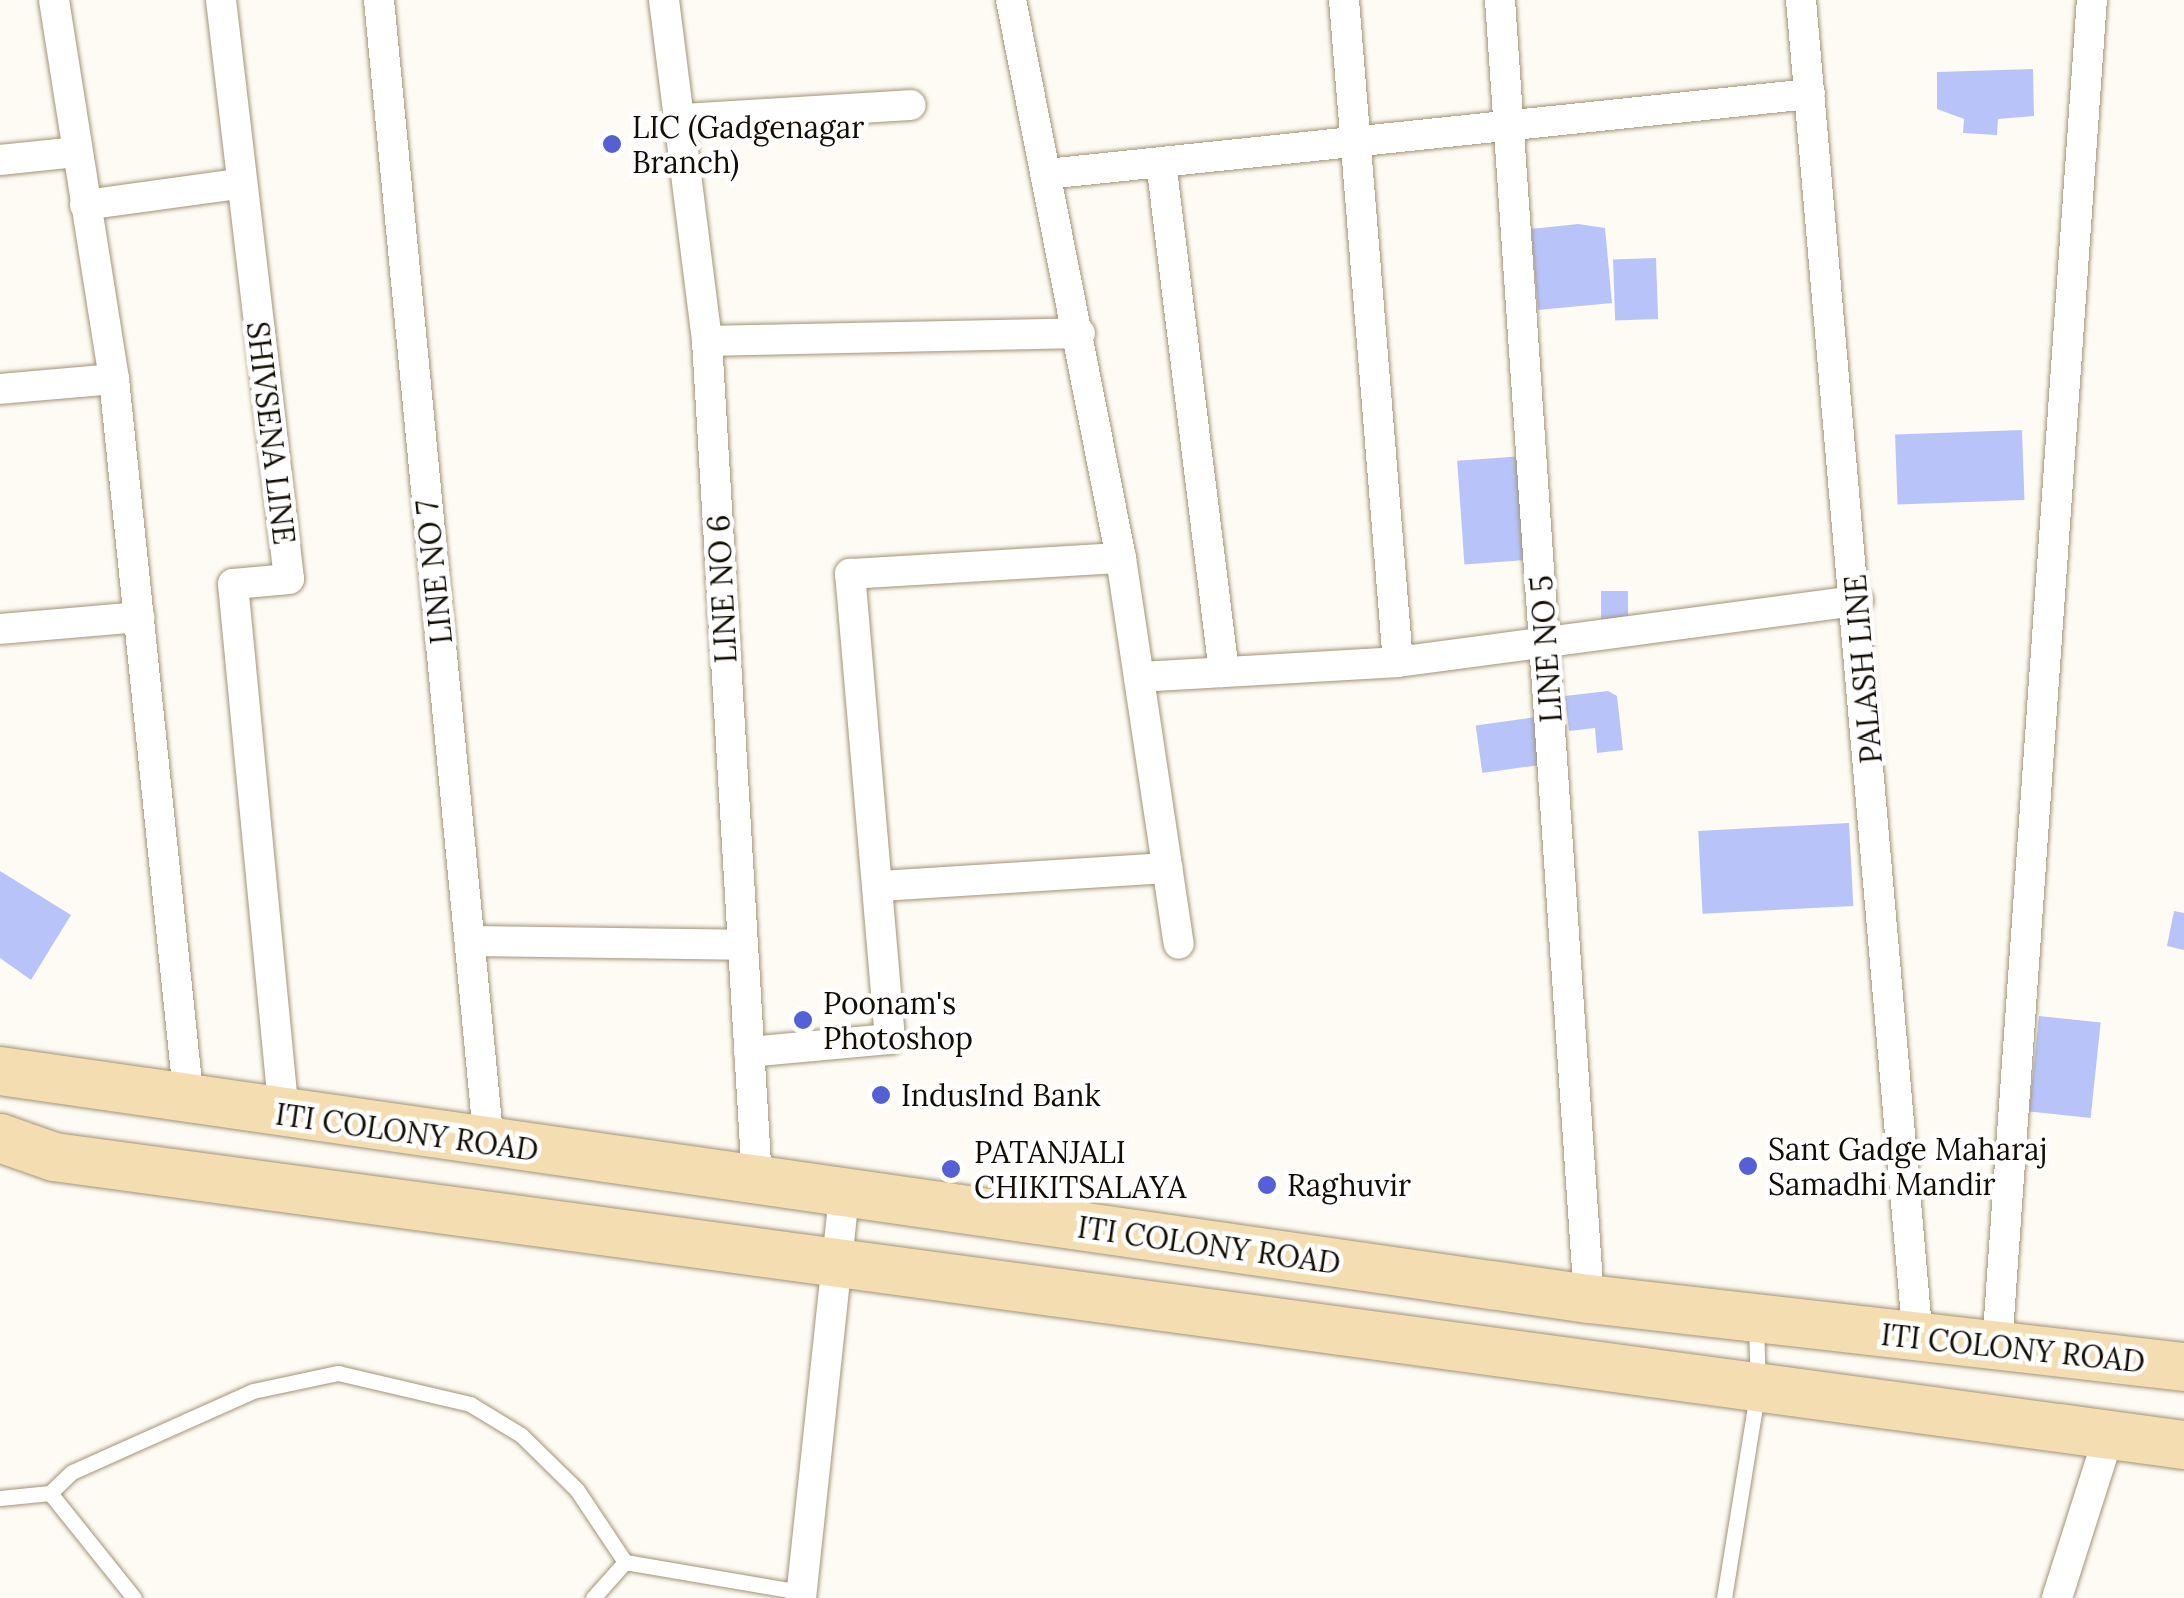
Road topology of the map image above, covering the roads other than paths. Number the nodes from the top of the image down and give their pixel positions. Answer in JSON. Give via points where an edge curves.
{"nodes":[{"id":1,"x":54,"y":0,"type":"edge"},
{"id":2,"x":220,"y":0,"type":"edge"},
{"id":3,"x":379,"y":0,"type":"edge"},
{"id":4,"x":664,"y":0,"type":"edge"},
{"id":5,"x":1011,"y":0,"type":"edge"},
{"id":6,"x":1344,"y":0,"type":"edge"},
{"id":7,"x":1500,"y":0,"type":"edge"},
{"id":8,"x":1801,"y":0,"type":"edge"},
{"id":9,"x":2092,"y":0,"type":"edge"},
{"id":10,"x":1810,"y":94,"type":"junction"},
{"id":11,"x":911,"y":105,"type":"dead end"},
{"id":12,"x":682,"y":119,"type":"junction"},
{"id":13,"x":1513,"y":128,"type":"junction"},
{"id":14,"x":1354,"y":140,"type":"junction"},
{"id":15,"x":76,"y":152,"type":"junction"},
{"id":16,"x":0,"y":160,"type":"edge"},
{"id":17,"x":1161,"y":162,"type":"junction"},
{"id":18,"x":1047,"y":174,"type":"junction"},
{"id":19,"x":239,"y":184,"type":"junction"},
{"id":20,"x":85,"y":205,"type":"junction"},
{"id":21,"x":1080,"y":332,"type":"junction"},
{"id":22,"x":707,"y":341,"type":"junction"},
{"id":23,"x":114,"y":380,"type":"junction"},
{"id":24,"x":0,"y":389,"type":"edge"},
{"id":25,"x":1121,"y":558,"type":"junction"},
{"id":26,"x":1858,"y":601,"type":"junction"},
{"id":27,"x":139,"y":617,"type":"junction"},
{"id":28,"x":0,"y":629,"type":"edge"},
{"id":29,"x":1545,"y":643,"type":"junction"},
{"id":30,"x":1398,"y":662,"type":"junction"},
{"id":31,"x":1224,"y":672,"type":"junction"},
{"id":32,"x":1139,"y":677,"type":"junction"},
{"id":33,"x":1168,"y":868,"type":"junction"},
{"id":34,"x":880,"y":886,"type":"junction"},
{"id":35,"x":470,"y":941,"type":"junction"},
{"id":36,"x":1179,"y":944,"type":"dead end"},
{"id":37,"x":743,"y":946,"type":"junction"},
{"id":38,"x":749,"y":1052,"type":"junction"},
{"id":39,"x":0,"y":1071,"type":"edge"},
{"id":40,"x":189,"y":1102,"type":"junction"},
{"id":41,"x":284,"y":1115,"type":"junction"},
{"id":42,"x":0,"y":1138,"type":"edge"},
{"id":43,"x":490,"y":1144,"type":"junction"},
{"id":44,"x":756,"y":1181,"type":"junction"},
{"id":45,"x":844,"y":1194,"type":"junction"},
{"id":46,"x":836,"y":1259,"type":"junction"},
{"id":47,"x":1589,"y":1298,"type":"junction"},
{"id":48,"x":1756,"y":1319,"type":"junction"},
{"id":49,"x":1958,"y":1343,"type":"junction"},
{"id":50,"x":2184,"y":1367,"type":"edge"},
{"id":51,"x":1758,"y":1388,"type":"junction"},
{"id":52,"x":2184,"y":1398,"type":"edge"},
{"id":53,"x":2108,"y":1438,"type":"junction"},
{"id":54,"x":2184,"y":1444,"type":"edge"},
{"id":55,"x":50,"y":1492,"type":"junction"},
{"id":56,"x":0,"y":1498,"type":"edge"},
{"id":57,"x":625,"y":1562,"type":"junction"},
{"id":58,"x":801,"y":1595,"type":"edge"},
{"id":59,"x":134,"y":1598,"type":"edge"},
{"id":60,"x":593,"y":1598,"type":"edge"},
{"id":61,"x":1724,"y":1598,"type":"edge"},
{"id":62,"x":2057,"y":1598,"type":"edge"}],
"edges":[{"from":1,"to":15,"type":"street"},
{"from":2,"to":19,"type":"street","name":"SHIVSENA LINE"},
{"from":3,"to":35,"type":"street","name":"LINE NO 7"},
{"from":4,"to":12,"type":"street","name":"LINE NO 6"},
{"from":5,"to":18,"type":"street"},
{"from":6,"to":14,"type":"street"},
{"from":7,"to":13,"type":"street","name":"LINE NO 5"},
{"from":8,"to":10,"type":"street","name":"PALASH LINE"},
{"from":9,"to":49,"type":"street"},
{"from":10,"to":13,"type":"street"},
{"from":10,"to":26,"type":"street","name":"PALASH LINE"},
{"from":11,"to":12,"type":"street"},
{"from":12,"to":22,"type":"street","name":"LINE NO 6"},
{"from":13,"to":14,"type":"street"},
{"from":13,"to":29,"type":"street","name":"LINE NO 5"},
{"from":14,"to":17,"type":"street"},
{"from":14,"to":30,"type":"street"},
{"from":15,"to":16,"type":"street"},
{"from":15,"to":20,"type":"street"},
{"from":17,"to":18,"type":"street"},
{"from":17,"to":31,"type":"street"},
{"from":18,"to":21,"type":"street"},
{"from":19,"to":20,"type":"street"},
{"from":19,"to":41,"type":"street","name":"SHIVSENA LINE","via":[[289,579],[233,584]]},
{"from":20,"to":23,"type":"street"},
{"from":21,"to":22,"type":"street"},
{"from":21,"to":25,"type":"street"},
{"from":22,"to":37,"type":"street","name":"LINE NO 6"},
{"from":23,"to":24,"type":"street"},
{"from":23,"to":27,"type":"street"},
{"from":25,"to":32,"type":"street"},
{"from":25,"to":34,"type":"street","via":[[850,574]]},
{"from":26,"to":29,"type":"street"},
{"from":26,"to":49,"type":"street","name":"PALASH LINE"},
{"from":27,"to":28,"type":"street"},
{"from":27,"to":40,"type":"street"},
{"from":29,"to":30,"type":"street"},
{"from":29,"to":47,"type":"street","name":"LINE NO 5"},
{"from":30,"to":31,"type":"street"},
{"from":31,"to":32,"type":"street"},
{"from":32,"to":33,"type":"street"},
{"from":33,"to":34,"type":"street"},
{"from":33,"to":36,"type":"street"},
{"from":34,"to":38,"type":"street","via":[[890,1039]]},
{"from":35,"to":37,"type":"street"},
{"from":35,"to":43,"type":"street","name":"LINE NO 7"},
{"from":37,"to":38,"type":"street","name":"LINE NO 6"},
{"from":38,"to":44,"type":"street","name":"LINE NO 6"},
{"from":39,"to":40,"type":"main road","name":"ITI COLONY ROAD"},
{"from":40,"to":41,"type":"main road","name":"ITI COLONY ROAD"},
{"from":41,"to":43,"type":"main road","name":"ITI COLONY ROAD"},
{"from":42,"to":46,"type":"main road","via":[[54,1156]]},
{"from":43,"to":44,"type":"main road","name":"ITI COLONY ROAD"},
{"from":44,"to":45,"type":"main road","name":"ITI COLONY ROAD"},
{"from":45,"to":46,"type":"street"},
{"from":45,"to":47,"type":"main road","name":"ITI COLONY ROAD"},
{"from":46,"to":51,"type":"main road"},
{"from":46,"to":58,"type":"street"},
{"from":47,"to":48,"type":"main road","name":"ITI COLONY ROAD"},
{"from":48,"to":49,"type":"main road","name":"ITI COLONY ROAD"},
{"from":48,"to":51,"type":"lane"},
{"from":49,"to":50,"type":"main road","name":"ITI COLONY ROAD"},
{"from":49,"to":52,"type":"main road","via":[[1989,1375]]},
{"from":51,"to":53,"type":"main road"},
{"from":51,"to":61,"type":"lane"},
{"from":53,"to":54,"type":"main road"},
{"from":53,"to":62,"type":"street"},
{"from":55,"to":56,"type":"lane"},
{"from":55,"to":57,"type":"lane","via":[[72,1472],[253,1391],[338,1372],[470,1404],[521,1435],[577,1490]]},
{"from":55,"to":59,"type":"lane"},
{"from":57,"to":58,"type":"lane"},
{"from":57,"to":60,"type":"lane"}]}
